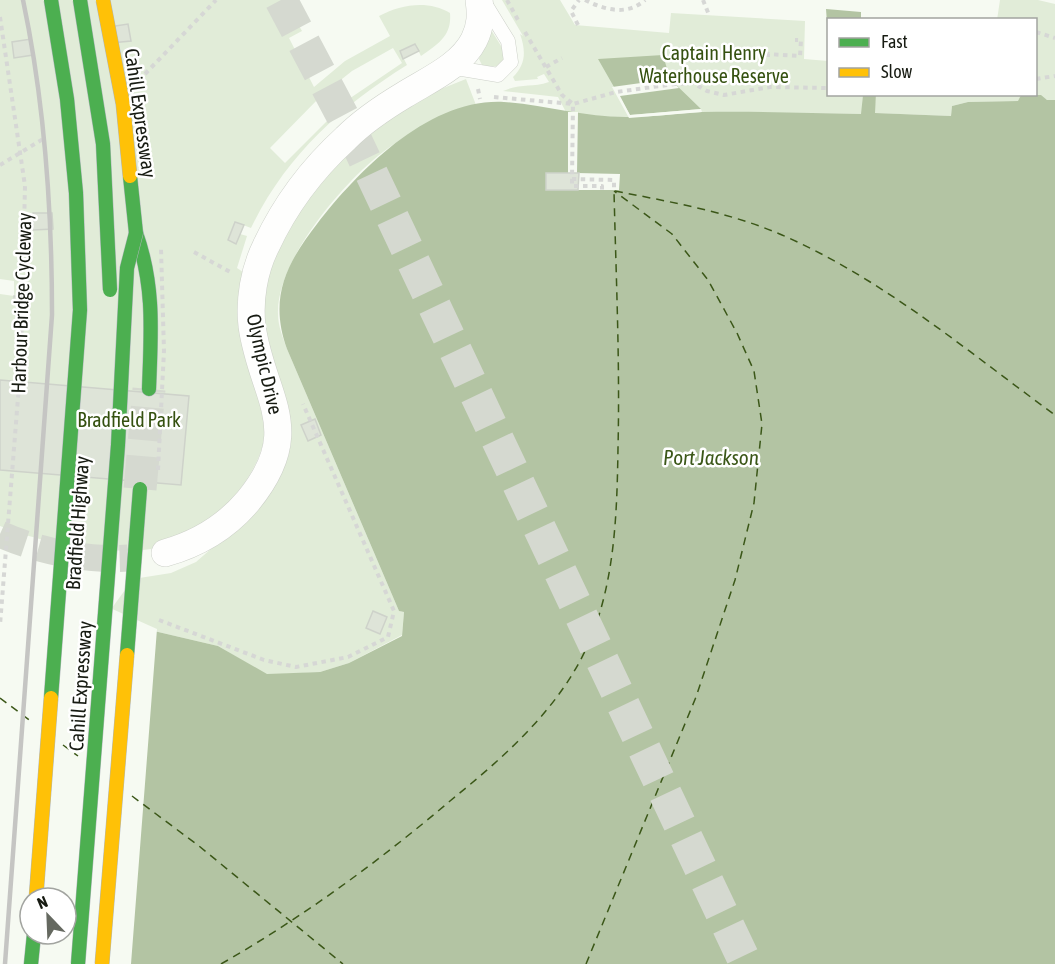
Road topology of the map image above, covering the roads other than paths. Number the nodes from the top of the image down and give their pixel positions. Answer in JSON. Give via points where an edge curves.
{"nodes":[{"id":1,"x":51,"y":0,"type":"edge"},
{"id":2,"x":80,"y":0,"type":"edge"},
{"id":3,"x":103,"y":0,"type":"edge"},
{"id":4,"x":481,"y":0,"type":"edge"},
{"id":5,"x":443,"y":71,"type":"junction"},
{"id":6,"x":136,"y":232,"type":"junction"},
{"id":7,"x":108,"y":362,"type":"dead end"},
{"id":8,"x":149,"y":390,"type":"tunnel mouth"},
{"id":9,"x":140,"y":489,"type":"tunnel mouth"},
{"id":10,"x":165,"y":553,"type":"dead end"},
{"id":11,"x":37,"y":886,"type":"edge"},
{"id":12,"x":33,"y":946,"type":"edge"},
{"id":13,"x":31,"y":964,"type":"edge"},
{"id":14,"x":78,"y":964,"type":"edge"},
{"id":15,"x":102,"y":964,"type":"edge"}],
"edges":[{"from":1,"to":11,"type":"highway","name":"Bradfield Highway","bridge":true,"via":[[67,99],[76,193],[80,310]]},
{"from":2,"to":7,"type":"highway","bridge":true,"via":[[98,104],[110,245]]},
{"from":3,"to":6,"type":"highway","name":"Cahill Expressway","bridge":true,"via":[[123,104]]},
{"from":4,"to":5,"type":"street","name":"Olympic Drive","via":[[474,42]]},
{"from":4,"to":5,"type":"lane","via":[[508,41],[511,62],[498,75],[462,69]]},
{"from":5,"to":10,"type":"street","name":"Olympic Drive","via":[[348,135],[308,177],[276,225],[256,273],[251,309],[255,341],[276,407],[273,460],[258,488],[229,520],[187,547]]},
{"from":6,"to":8,"type":"highway","name":"Cahill Expressway","via":[[147,265],[151,321]]},
{"from":6,"to":14,"type":"highway","name":"Cahill Expressway","bridge":true,"via":[[127,268],[118,445]]},
{"from":9,"to":15,"type":"highway","bridge":true},
{"from":12,"to":13,"type":"highway"}]}
